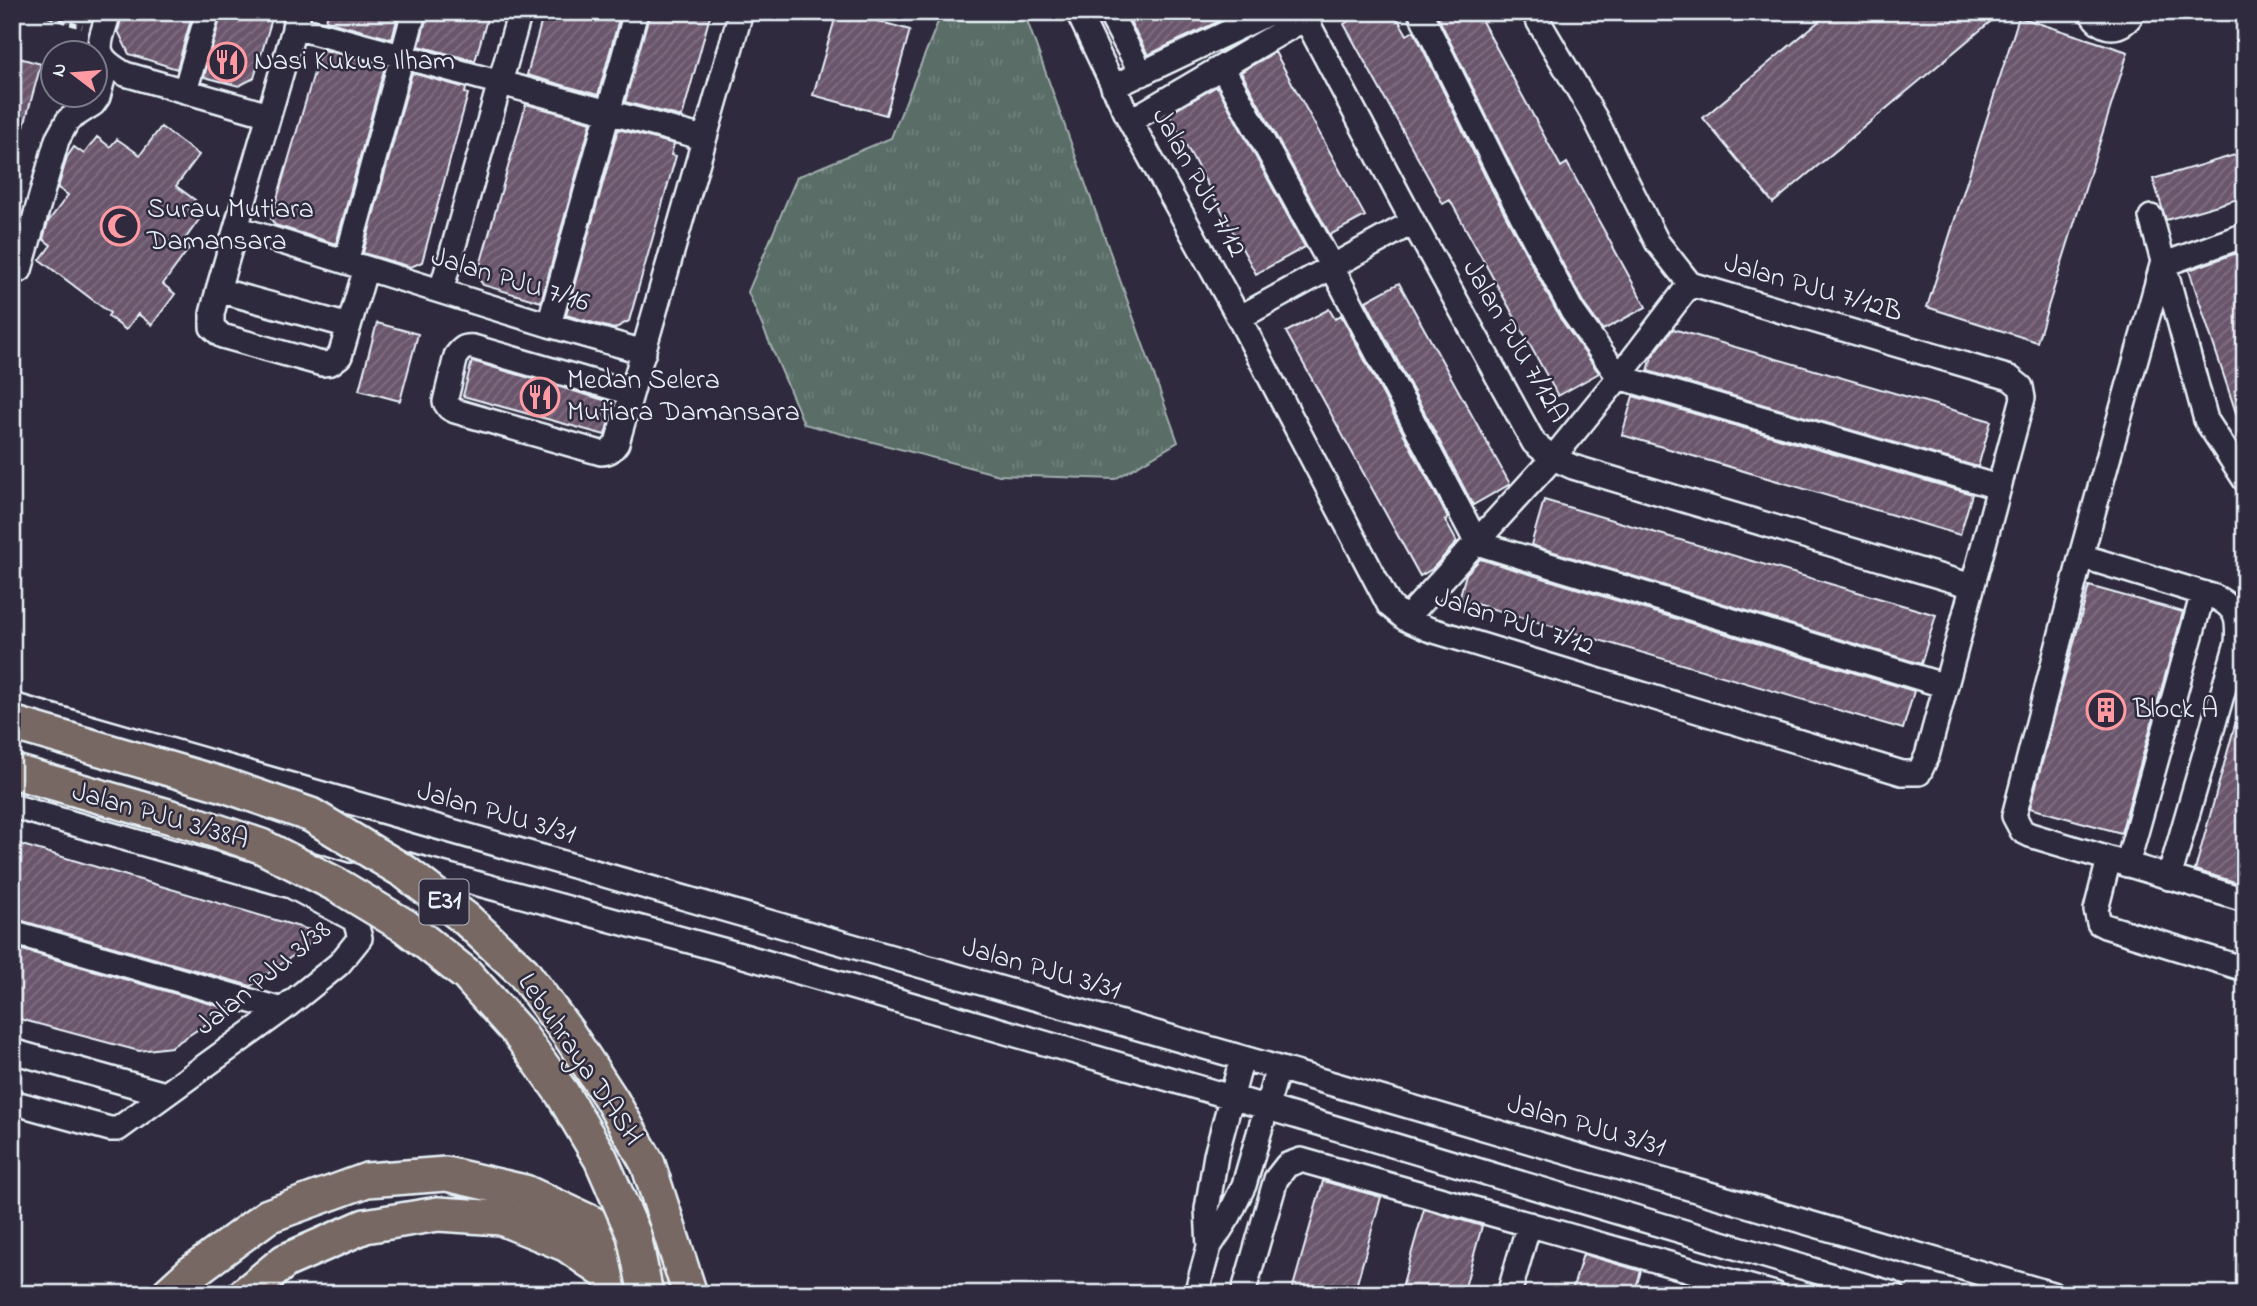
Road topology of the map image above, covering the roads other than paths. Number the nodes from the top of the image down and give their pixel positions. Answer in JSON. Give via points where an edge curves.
{"nodes":[{"id":1,"x":110,"y":12,"type":"edge"},
{"id":2,"x":208,"y":12,"type":"edge"},
{"id":3,"x":414,"y":12,"type":"edge"},
{"id":4,"x":520,"y":12,"type":"edge"},
{"id":5,"x":636,"y":12,"type":"edge"},
{"id":6,"x":741,"y":12,"type":"edge"},
{"id":7,"x":1078,"y":12,"type":"edge"},
{"id":8,"x":1109,"y":12,"type":"edge"},
{"id":9,"x":1271,"y":12,"type":"edge"},
{"id":10,"x":1420,"y":12,"type":"edge"},
{"id":11,"x":1533,"y":12,"type":"edge"},
{"id":12,"x":2091,"y":12,"type":"edge"},
{"id":13,"x":2133,"y":12,"type":"edge"},
{"id":14,"x":1303,"y":16,"type":"edge"},
{"id":15,"x":296,"y":20,"type":"edge"},
{"id":16,"x":102,"y":38,"type":"edge"},
{"id":17,"x":402,"y":56,"type":"junction"},
{"id":18,"x":108,"y":65,"type":"edge"},
{"id":19,"x":1222,"y":67,"type":"junction"},
{"id":20,"x":1142,"y":74,"type":"junction"},
{"id":21,"x":500,"y":83,"type":"junction"},
{"id":22,"x":1113,"y":87,"type":"junction"},
{"id":23,"x":184,"y":91,"type":"junction"},
{"id":24,"x":87,"y":108,"type":"edge"},
{"id":25,"x":608,"y":113,"type":"junction"},
{"id":26,"x":269,"y":115,"type":"junction"},
{"id":27,"x":1129,"y":121,"type":"junction"},
{"id":28,"x":704,"y":138,"type":"junction"},
{"id":29,"x":2151,"y":217,"type":"dead end"},
{"id":30,"x":1413,"y":222,"type":"junction"},
{"id":31,"x":237,"y":228,"type":"junction"},
{"id":32,"x":2245,"y":235,"type":"edge"},
{"id":33,"x":356,"y":265,"type":"junction"},
{"id":34,"x":2162,"y":265,"type":"junction"},
{"id":35,"x":1332,"y":267,"type":"junction"},
{"id":36,"x":20,"y":270,"type":"dead end"},
{"id":37,"x":1690,"y":284,"type":"junction"},
{"id":38,"x":218,"y":290,"type":"junction"},
{"id":39,"x":441,"y":291,"type":"junction"},
{"id":40,"x":1239,"y":318,"type":"junction"},
{"id":41,"x":549,"y":325,"type":"junction"},
{"id":42,"x":349,"y":326,"type":"junction"},
{"id":43,"x":644,"y":352,"type":"junction"},
{"id":44,"x":1619,"y":377,"type":"junction"},
{"id":45,"x":631,"y":393,"type":"junction"},
{"id":46,"x":1553,"y":458,"type":"junction"},
{"id":47,"x":2245,"y":480,"type":"edge"},
{"id":48,"x":1998,"y":488,"type":"junction"},
{"id":49,"x":1477,"y":543,"type":"junction"},
{"id":50,"x":2081,"y":556,"type":"junction"},
{"id":51,"x":1972,"y":586,"type":"junction"},
{"id":52,"x":2203,"y":593,"type":"junction"},
{"id":53,"x":1406,"y":619,"type":"junction"},
{"id":54,"x":2241,"y":644,"type":"edge"},
{"id":55,"x":1946,"y":686,"type":"junction"},
{"id":56,"x":12,"y":705,"type":"edge"},
{"id":57,"x":12,"y":723,"type":"edge"},
{"id":58,"x":12,"y":747,"type":"edge"},
{"id":59,"x":12,"y":771,"type":"edge"},
{"id":60,"x":12,"y":806,"type":"edge"},
{"id":61,"x":2118,"y":862,"type":"junction"},
{"id":62,"x":2169,"y":878,"type":"junction"},
{"id":63,"x":291,"y":886,"type":"joint"},
{"id":64,"x":2245,"y":900,"type":"edge"},
{"id":65,"x":12,"y":932,"type":"edge"},
{"id":66,"x":2245,"y":969,"type":"edge"},
{"id":67,"x":282,"y":1010,"type":"junction"},
{"id":68,"x":12,"y":1051,"type":"edge"},
{"id":69,"x":1242,"y":1058,"type":"junction"},
{"id":70,"x":1278,"y":1068,"type":"junction"},
{"id":71,"x":165,"y":1094,"type":"junction"},
{"id":72,"x":1231,"y":1097,"type":"junction"},
{"id":73,"x":12,"y":1101,"type":"edge"},
{"id":74,"x":1268,"y":1108,"type":"junction"},
{"id":75,"x":1529,"y":1224,"type":"junction"},
{"id":76,"x":1209,"y":1247,"type":"junction"},
{"id":77,"x":168,"y":1294,"type":"edge"},
{"id":78,"x":245,"y":1294,"type":"edge"},
{"id":79,"x":632,"y":1294,"type":"edge"},
{"id":80,"x":646,"y":1294,"type":"edge"},
{"id":81,"x":672,"y":1294,"type":"edge"},
{"id":82,"x":690,"y":1294,"type":"edge"},
{"id":83,"x":1196,"y":1294,"type":"edge"},
{"id":84,"x":1243,"y":1294,"type":"edge"},
{"id":85,"x":1509,"y":1294,"type":"edge"},
{"id":86,"x":1775,"y":1294,"type":"edge"},
{"id":87,"x":1893,"y":1294,"type":"edge"},
{"id":88,"x":2053,"y":1294,"type":"edge"}],
"edges":[{"from":1,"to":16,"type":"street"},
{"from":2,"to":23,"type":"street"},
{"from":3,"to":17,"type":"street"},
{"from":4,"to":21,"type":"street"},
{"from":5,"to":25,"type":"street"},
{"from":6,"to":28,"type":"street"},
{"from":7,"to":22,"type":"street","name":"Jalan PJU 7/12"},
{"from":8,"to":20,"type":"street"},
{"from":9,"to":20,"type":"street"},
{"from":10,"to":44,"type":"street","via":[[1572,311]]},
{"from":11,"to":37,"type":"street","name":"Jalan PJU 7/12B","via":[[1595,118],[1657,242]]},
{"from":12,"to":13,"type":"street","via":[[2098,22],[2113,28]]},
{"from":14,"to":19,"type":"street"},
{"from":14,"to":30,"type":"street","name":"Jalan PJU 7/12A"},
{"from":15,"to":17,"type":"street"},
{"from":15,"to":26,"type":"street"},
{"from":17,"to":21,"type":"street"},
{"from":17,"to":33,"type":"street"},
{"from":18,"to":23,"type":"street"},
{"from":19,"to":27,"type":"street"},
{"from":19,"to":35,"type":"street"},
{"from":20,"to":22,"type":"street"},
{"from":21,"to":25,"type":"street"},
{"from":21,"to":39,"type":"street"},
{"from":22,"to":27,"type":"street","name":"Jalan PJU 7/12"},
{"from":23,"to":26,"type":"street"},
{"from":24,"to":36,"type":"street","via":[[68,120],[57,140]]},
{"from":25,"to":28,"type":"street"},
{"from":25,"to":41,"type":"street"},
{"from":26,"to":31,"type":"street"},
{"from":27,"to":40,"type":"street","name":"Jalan PJU 7/12"},
{"from":28,"to":43,"type":"street"},
{"from":29,"to":34,"type":"street"},
{"from":30,"to":35,"type":"street"},
{"from":30,"to":46,"type":"street","name":"Jalan PJU 7/12A","via":[[1534,443]]},
{"from":31,"to":33,"type":"street","name":"Jalan PJU 7/16"},
{"from":31,"to":38,"type":"street"},
{"from":32,"to":34,"type":"street"},
{"from":33,"to":39,"type":"street","name":"Jalan PJU 7/16"},
{"from":33,"to":42,"type":"street"},
{"from":34,"to":47,"type":"street","via":[[2206,420]]},
{"from":34,"to":50,"type":"street"},
{"from":35,"to":40,"type":"street"},
{"from":35,"to":49,"type":"street"},
{"from":37,"to":44,"type":"street"},
{"from":37,"to":48,"type":"street","name":"Jalan PJU 7/12B","via":[[2010,378],[2021,387],[2023,398]]},
{"from":38,"to":42,"type":"street"},
{"from":38,"to":42,"type":"street","via":[[212,327],[222,336],[322,364],[340,356]]},
{"from":39,"to":41,"type":"street","name":"Jalan PJU 7/16"},
{"from":40,"to":53,"type":"street","name":"Jalan PJU 7/12","via":[[1389,605]]},
{"from":41,"to":43,"type":"street","name":"Jalan PJU 7/16"},
{"from":43,"to":45,"type":"street"},
{"from":44,"to":46,"type":"street"},
{"from":44,"to":48,"type":"street"},
{"from":45,"to":45,"type":"street","via":[[466,346],[456,356],[445,402],[455,411],[608,453],[617,443]]},
{"from":46,"to":49,"type":"street"},
{"from":46,"to":51,"type":"street","name":"Jalan PJU 7/12A"},
{"from":48,"to":51,"type":"street","name":"Jalan PJU 7/12B"},
{"from":49,"to":53,"type":"street"},
{"from":49,"to":55,"type":"street"},
{"from":50,"to":52,"type":"street"},
{"from":50,"to":61,"type":"street","via":[[2014,816],[2022,831],[2030,835]]},
{"from":51,"to":55,"type":"street","name":"Jalan PJU 7/12"},
{"from":52,"to":54,"type":"street","via":[[2226,602],[2234,611]]},
{"from":52,"to":61,"type":"street"},
{"from":53,"to":55,"type":"street","name":"Jalan PJU 7/12","via":[[1902,773],[1919,773]]},
{"from":54,"to":62,"type":"street"},
{"from":56,"to":69,"type":"street","name":"Jalan PJU 3/31"},
{"from":57,"to":82,"type":"highway","name":"Lebuhraya DASH","number":"E31","bridge":true,"via":[[311,815],[405,872],[466,919],[523,972],[611,1099],[648,1164]]},
{"from":58,"to":72,"type":"street","via":[[348,849],[730,952]]},
{"from":59,"to":80,"type":"highway","name":"Lebuhraya DASH","number":"E31","bridge":true,"via":[[261,846],[405,926],[467,975],[525,1042],[601,1159],[634,1235]]},
{"from":60,"to":63,"type":"street","name":"Jalan PJU 3/38A"},
{"from":61,"to":62,"type":"street"},
{"from":61,"to":66,"type":"street","via":[[2096,910],[2099,923]]},
{"from":62,"to":64,"type":"street"},
{"from":63,"to":67,"type":"street","name":"Jalan PJU 3/38","via":[[355,920],[360,938],[339,964]]},
{"from":65,"to":67,"type":"street"},
{"from":67,"to":71,"type":"street","name":"Jalan PJU 3/38"},
{"from":68,"to":71,"type":"street"},
{"from":69,"to":70,"type":"street","name":"Jalan PJU 3/31"},
{"from":69,"to":72,"type":"street"},
{"from":70,"to":74,"type":"street"},
{"from":70,"to":88,"type":"street","name":"Jalan PJU 3/31"},
{"from":71,"to":73,"type":"street","name":"Jalan PJU 3/38","via":[[118,1129]]},
{"from":72,"to":74,"type":"street"},
{"from":72,"to":76,"type":"street","via":[[1207,1209]]},
{"from":74,"to":76,"type":"street","via":[[1244,1185]]},
{"from":74,"to":87,"type":"street"},
{"from":75,"to":84,"type":"street","via":[[1301,1160],[1286,1165],[1276,1179]]},
{"from":75,"to":85,"type":"street"},
{"from":75,"to":86,"type":"street"},
{"from":76,"to":83,"type":"street"},
{"from":77,"to":81,"type":"highway","via":[[268,1216],[367,1180],[446,1174],[525,1192],[593,1223],[660,1276]]},
{"from":78,"to":79,"type":"highway","via":[[285,1261],[365,1226],[438,1214],[501,1218],[567,1245]]}]}
